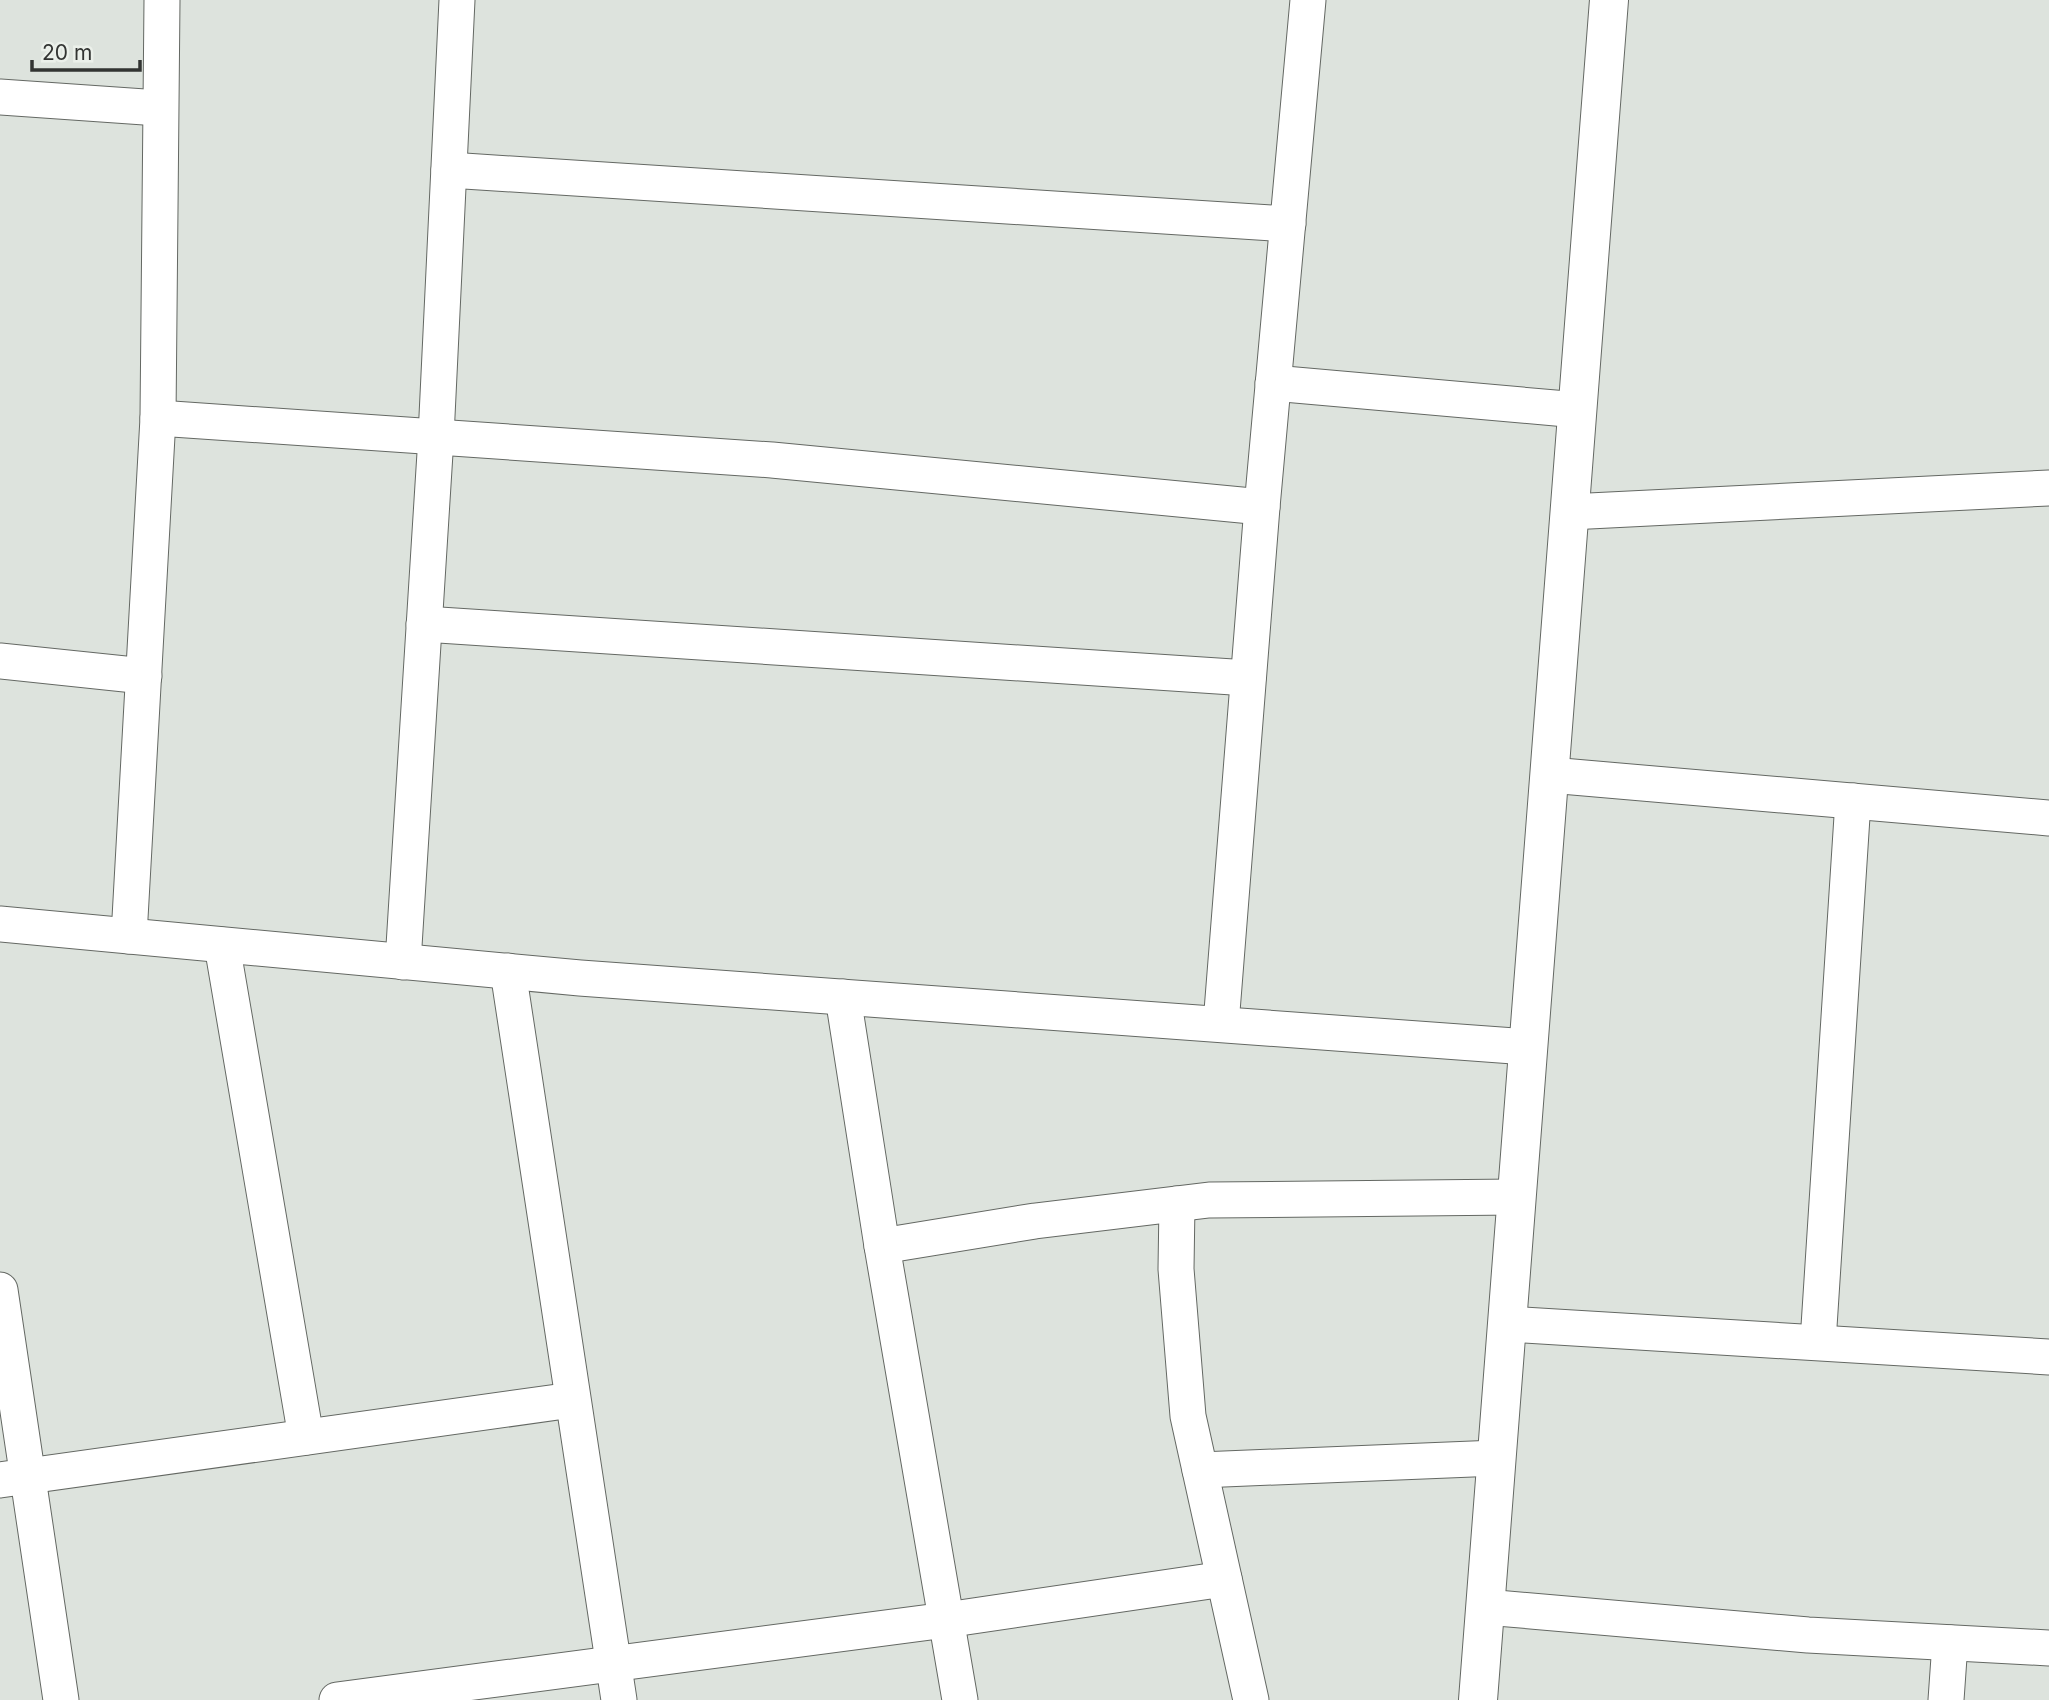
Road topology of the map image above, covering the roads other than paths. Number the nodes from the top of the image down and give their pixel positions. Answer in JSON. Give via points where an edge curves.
{"nodes":[{"id":1,"x":162,"y":0,"type":"edge"},
{"id":2,"x":457,"y":0,"type":"edge"},
{"id":3,"x":1308,"y":0,"type":"edge"},
{"id":4,"x":1609,"y":0,"type":"edge"},
{"id":5,"x":0,"y":97,"type":"edge"},
{"id":6,"x":159,"y":108,"type":"junction"},
{"id":7,"x":449,"y":170,"type":"junction"},
{"id":8,"x":1288,"y":224,"type":"junction"},
{"id":9,"x":1273,"y":383,"type":"junction"},
{"id":10,"x":1578,"y":410,"type":"junction"},
{"id":11,"x":158,"y":418,"type":"junction"},
{"id":12,"x":436,"y":437,"type":"junction"},
{"id":13,"x":2049,"y":488,"type":"edge"},
{"id":14,"x":1262,"y":507,"type":"junction"},
{"id":15,"x":1570,"y":512,"type":"junction"},
{"id":16,"x":424,"y":624,"type":"junction"},
{"id":17,"x":0,"y":661,"type":"edge"},
{"id":18,"x":144,"y":676,"type":"junction"},
{"id":19,"x":1248,"y":678,"type":"junction"},
{"id":20,"x":1550,"y":775,"type":"junction"},
{"id":21,"x":1853,"y":801,"type":"junction"},
{"id":22,"x":2049,"y":818,"type":"edge"},
{"id":23,"x":0,"y":924,"type":"edge"},
{"id":24,"x":129,"y":936,"type":"junction"},
{"id":25,"x":222,"y":945,"type":"junction"},
{"id":26,"x":403,"y":962,"type":"junction"},
{"id":27,"x":508,"y":971,"type":"junction"},
{"id":28,"x":843,"y":997,"type":"junction"},
{"id":29,"x":1221,"y":1024,"type":"junction"},
{"id":30,"x":1528,"y":1047,"type":"junction"},
{"id":31,"x":1517,"y":1197,"type":"junction"},
{"id":32,"x":1177,"y":1204,"type":"junction"},
{"id":33,"x":882,"y":1246,"type":"junction"},
{"id":34,"x":0,"y":1290,"type":"edge"},
{"id":35,"x":1507,"y":1324,"type":"junction"},
{"id":36,"x":1818,"y":1342,"type":"junction"},
{"id":37,"x":2049,"y":1357,"type":"edge"},
{"id":38,"x":572,"y":1400,"type":"junction"},
{"id":39,"x":306,"y":1437,"type":"junction"},
{"id":40,"x":1497,"y":1458,"type":"junction"},
{"id":41,"x":1200,"y":1470,"type":"junction"},
{"id":42,"x":13,"y":1478,"type":"edge"},
{"id":43,"x":1224,"y":1579,"type":"junction"},
{"id":44,"x":1485,"y":1607,"type":"junction"},
{"id":45,"x":946,"y":1620,"type":"junction"},
{"id":46,"x":1950,"y":1643,"type":"junction"},
{"id":47,"x":2049,"y":1648,"type":"edge"},
{"id":48,"x":612,"y":1663,"type":"junction"},
{"id":49,"x":61,"y":1700,"type":"edge"},
{"id":50,"x":344,"y":1700,"type":"edge"},
{"id":51,"x":619,"y":1700,"type":"edge"},
{"id":52,"x":960,"y":1700,"type":"edge"},
{"id":53,"x":1251,"y":1700,"type":"edge"},
{"id":54,"x":1478,"y":1700,"type":"edge"},
{"id":55,"x":1946,"y":1700,"type":"edge"}],
"edges":[{"from":1,"to":6,"type":"street"},
{"from":2,"to":7,"type":"street"},
{"from":3,"to":8,"type":"street"},
{"from":4,"to":10,"type":"street"},
{"from":5,"to":6,"type":"street"},
{"from":6,"to":11,"type":"street"},
{"from":7,"to":8,"type":"street"},
{"from":7,"to":12,"type":"street"},
{"from":8,"to":9,"type":"street"},
{"from":9,"to":10,"type":"street"},
{"from":9,"to":14,"type":"street"},
{"from":10,"to":15,"type":"street"},
{"from":11,"to":12,"type":"street"},
{"from":11,"to":18,"type":"street"},
{"from":12,"to":14,"type":"street","via":[[772,460]]},
{"from":12,"to":16,"type":"street"},
{"from":13,"to":15,"type":"street"},
{"from":14,"to":19,"type":"street"},
{"from":15,"to":20,"type":"street"},
{"from":16,"to":19,"type":"street"},
{"from":16,"to":26,"type":"street"},
{"from":17,"to":18,"type":"street"},
{"from":18,"to":24,"type":"street"},
{"from":19,"to":29,"type":"street"},
{"from":20,"to":21,"type":"street"},
{"from":20,"to":30,"type":"street"},
{"from":21,"to":22,"type":"street"},
{"from":21,"to":36,"type":"street"},
{"from":23,"to":24,"type":"street"},
{"from":24,"to":25,"type":"street"},
{"from":25,"to":26,"type":"street"},
{"from":25,"to":39,"type":"street"},
{"from":26,"to":27,"type":"street"},
{"from":27,"to":28,"type":"street"},
{"from":27,"to":38,"type":"street"},
{"from":28,"to":29,"type":"street"},
{"from":28,"to":33,"type":"street"},
{"from":29,"to":30,"type":"street"},
{"from":30,"to":31,"type":"street"},
{"from":31,"to":32,"type":"street"},
{"from":31,"to":35,"type":"street"},
{"from":32,"to":33,"type":"street"},
{"from":32,"to":41,"type":"street","via":[[1176,1269],[1187,1403]]},
{"from":33,"to":45,"type":"street"},
{"from":34,"to":42,"type":"street"},
{"from":35,"to":36,"type":"street"},
{"from":35,"to":40,"type":"street"},
{"from":36,"to":37,"type":"street"},
{"from":38,"to":39,"type":"street"},
{"from":38,"to":48,"type":"street"},
{"from":39,"to":42,"type":"street"},
{"from":40,"to":41,"type":"street"},
{"from":40,"to":44,"type":"street"},
{"from":41,"to":43,"type":"street"},
{"from":42,"to":49,"type":"street"},
{"from":43,"to":45,"type":"street"},
{"from":43,"to":53,"type":"street"},
{"from":44,"to":46,"type":"street"},
{"from":44,"to":54,"type":"street"},
{"from":45,"to":48,"type":"street"},
{"from":45,"to":52,"type":"street"},
{"from":46,"to":47,"type":"street"},
{"from":46,"to":55,"type":"street"},
{"from":48,"to":50,"type":"street"},
{"from":48,"to":51,"type":"street"}]}
